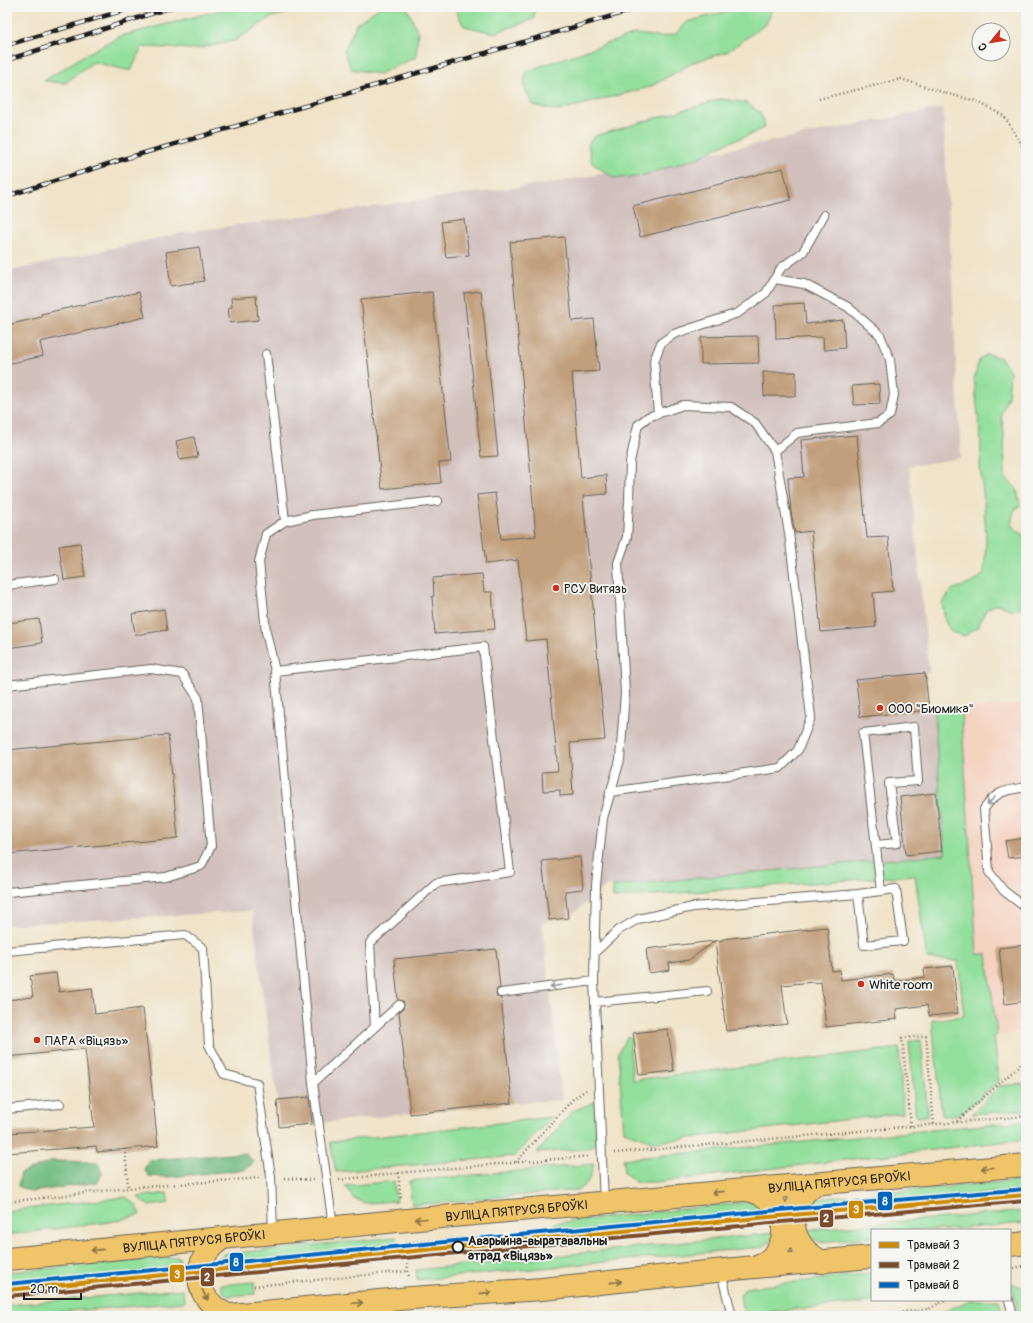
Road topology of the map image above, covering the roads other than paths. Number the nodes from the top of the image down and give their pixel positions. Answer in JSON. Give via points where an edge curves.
{"nodes":[{"id":1,"x":824,"y":215,"type":"dead end"},
{"id":2,"x":775,"y":278,"type":"junction"},
{"id":3,"x":266,"y":354,"type":"dead end"},
{"id":4,"x":658,"y":414,"type":"junction"},
{"id":5,"x":775,"y":451,"type":"junction"},
{"id":6,"x":438,"y":501,"type":"dead end"},
{"id":7,"x":285,"y":521,"type":"junction"},
{"id":8,"x":55,"y":579,"type":"dead end"},
{"id":9,"x":7,"y":585,"type":"edge"},
{"id":10,"x":275,"y":671,"type":"junction"},
{"id":11,"x":7,"y":685,"type":"edge"},
{"id":12,"x":1026,"y":788,"type":"edge"},
{"id":13,"x":610,"y":792,"type":"junction"},
{"id":14,"x":876,"y":845,"type":"junction"},
{"id":15,"x":881,"y":891,"type":"junction"},
{"id":16,"x":7,"y":892,"type":"edge"},
{"id":17,"x":858,"y":894,"type":"junction"},
{"id":18,"x":1026,"y":908,"type":"edge"},
{"id":19,"x":7,"y":951,"type":"edge"},
{"id":20,"x":595,"y":952,"type":"junction"},
{"id":21,"x":594,"y":982,"type":"junction"},
{"id":22,"x":707,"y":991,"type":"dead end"},
{"id":23,"x":501,"y":993,"type":"dead end"},
{"id":24,"x":595,"y":1002,"type":"junction"},
{"id":25,"x":399,"y":1005,"type":"dead end"},
{"id":26,"x":375,"y":1026,"type":"junction"},
{"id":27,"x":313,"y":1083,"type":"junction"},
{"id":28,"x":60,"y":1104,"type":"dead end"},
{"id":29,"x":7,"y":1109,"type":"edge"},
{"id":30,"x":1026,"y":1165,"type":"edge"},
{"id":31,"x":815,"y":1184,"type":"junction"},
{"id":32,"x":743,"y":1189,"type":"junction"},
{"id":33,"x":604,"y":1203,"type":"junction"},
{"id":34,"x":334,"y":1227,"type":"junction"},
{"id":35,"x":273,"y":1234,"type":"junction"},
{"id":36,"x":223,"y":1238,"type":"junction"},
{"id":37,"x":1026,"y":1243,"type":"edge"},
{"id":38,"x":1011,"y":1245,"type":"edge"},
{"id":39,"x":871,"y":1257,"type":"edge"},
{"id":40,"x":7,"y":1259,"type":"edge"},
{"id":41,"x":823,"y":1262,"type":"junction"},
{"id":42,"x":754,"y":1268,"type":"junction"},
{"id":43,"x":721,"y":1271,"type":"junction"},
{"id":44,"x":1008,"y":1301,"type":"edge"},
{"id":45,"x":309,"y":1312,"type":"edge"},
{"id":46,"x":224,"y":1316,"type":"edge"},
{"id":47,"x":732,"y":1316,"type":"edge"},
{"id":48,"x":1013,"y":1316,"type":"edge"}],
"edges":[{"from":1,"to":2,"type":"lane","via":[[803,252],[781,268]]},
{"from":2,"to":4,"type":"lane","via":[[766,293],[738,313],[674,334],[661,343],[654,361]]},
{"from":2,"to":5,"type":"lane","via":[[804,284],[848,307],[880,335],[890,360],[894,395],[890,414],[878,423],[797,433]]},
{"from":3,"to":7,"type":"lane"},
{"from":4,"to":5,"type":"lane","via":[[683,405],[731,407],[755,423]]},
{"from":4,"to":13,"type":"lane","via":[[648,417],[638,425],[630,462],[627,537],[618,562],[625,693],[620,760]]},
{"from":5,"to":13,"type":"lane","via":[[789,533],[811,718],[798,750],[780,768]]},
{"from":6,"to":7,"type":"lane","via":[[313,515]]},
{"from":7,"to":10,"type":"lane","via":[[266,534],[259,562],[266,632]]},
{"from":8,"to":9,"type":"lane"},
{"from":10,"to":26,"type":"lane","via":[[483,647],[510,872],[436,883],[370,943]]},
{"from":10,"to":27,"type":"lane"},
{"from":11,"to":16,"type":"lane","via":[[151,669],[182,674],[198,698],[211,846],[201,866],[166,877]]},
{"from":12,"to":18,"type":"lane","one_way":true,"via":[[1002,792],[991,798],[984,809],[989,872],[1004,891]]},
{"from":13,"to":20,"type":"lane","via":[[603,818],[596,885]]},
{"from":14,"to":14,"type":"lane","via":[[863,733],[914,727],[918,781],[889,783],[897,843]]},
{"from":14,"to":15,"type":"lane"},
{"from":15,"to":17,"type":"lane"},
{"from":15,"to":17,"type":"lane","via":[[896,890],[903,941],[864,944]]},
{"from":17,"to":20,"type":"lane","via":[[693,907],[638,919],[619,930]]},
{"from":19,"to":35,"type":"lane","via":[[185,935],[203,948],[210,1045],[224,1074],[257,1082],[271,1177]]},
{"from":20,"to":21,"type":"lane"},
{"from":21,"to":23,"type":"lane","one_way":true},
{"from":21,"to":24,"type":"lane"},
{"from":22,"to":24,"type":"lane"},
{"from":24,"to":33,"type":"lane"},
{"from":25,"to":26,"type":"lane"},
{"from":26,"to":27,"type":"lane"},
{"from":27,"to":34,"type":"lane"},
{"from":28,"to":29,"type":"lane"},
{"from":30,"to":31,"type":"main road","name":"ВУЛІЦА ПЯТРУСЯ БРОЎКІ","one_way":true},
{"from":31,"to":32,"type":"main road","name":"ВУЛІЦА ПЯТРУСЯ БРОЎКІ"},
{"from":31,"to":41,"type":"main road","via":[[800,1199],[794,1212],[795,1232],[805,1250]]},
{"from":32,"to":33,"type":"main road","name":"ВУЛІЦА ПЯТРУСЯ БРОЎКІ","one_way":true},
{"from":32,"to":42,"type":"main road","via":[[769,1199],[780,1213],[782,1222],[783,1232],[777,1250],[771,1258]]},
{"from":33,"to":34,"type":"main road","name":"ВУЛІЦА ПЯТРУСЯ БРОЎКІ","one_way":true},
{"from":34,"to":35,"type":"main road","name":"ВУЛІЦА ПЯТРУСЯ БРОЎКІ"},
{"from":35,"to":36,"type":"main road","name":"ВУЛІЦА ПЯТРУСЯ БРОЎКІ"},
{"from":36,"to":40,"type":"main road","name":"ВУЛІЦА ПЯТРУСЯ БРОЎКІ","one_way":true},
{"from":36,"to":46,"type":"main road","one_way":true,"via":[[208,1250],[200,1268],[199,1278],[203,1293],[211,1305]]},
{"from":37,"to":38,"type":"main road"},
{"from":39,"to":41,"type":"main road"},
{"from":41,"to":42,"type":"main road"},
{"from":42,"to":43,"type":"main road"},
{"from":45,"to":43,"type":"main road","one_way":true,"via":[[411,1298],[542,1289]]},
{"from":43,"to":47,"type":"lane"},
{"from":44,"to":48,"type":"lane"},
{"from":45,"to":46,"type":"main road"}]}
